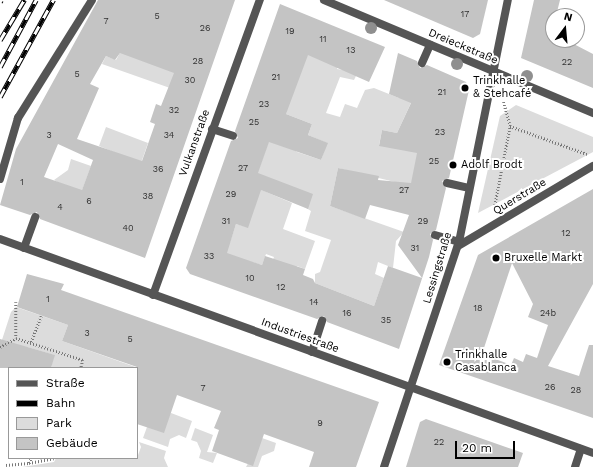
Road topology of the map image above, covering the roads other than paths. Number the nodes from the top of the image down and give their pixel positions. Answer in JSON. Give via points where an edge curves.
{"nodes":[{"id":1,"x":92,"y":0,"type":"edge"},
{"id":2,"x":260,"y":0,"type":"edge"},
{"id":3,"x":324,"y":0,"type":"edge"},
{"id":4,"x":508,"y":0,"type":"edge"},
{"id":5,"x":430,"y":45,"type":"junction"},
{"id":6,"x":422,"y":63,"type":"dead end"},
{"id":7,"x":493,"y":71,"type":"junction"},
{"id":8,"x":593,"y":113,"type":"edge"},
{"id":9,"x":212,"y":129,"type":"junction"},
{"id":10,"x":233,"y":136,"type":"dead end"},
{"id":11,"x":593,"y":166,"type":"edge"},
{"id":12,"x":0,"y":179,"type":"edge"},
{"id":13,"x":447,"y":183,"type":"dead end"},
{"id":14,"x":468,"y":188,"type":"junction"},
{"id":15,"x":35,"y":217,"type":"dead end"},
{"id":16,"x":435,"y":235,"type":"dead end"},
{"id":17,"x":0,"y":239,"type":"edge"},
{"id":18,"x":458,"y":244,"type":"junction"},
{"id":19,"x":24,"y":248,"type":"junction"},
{"id":20,"x":153,"y":295,"type":"junction"},
{"id":21,"x":322,"y":321,"type":"dead end"},
{"id":22,"x":312,"y":352,"type":"junction"},
{"id":23,"x":410,"y":388,"type":"junction"},
{"id":24,"x":581,"y":449,"type":"junction"},
{"id":25,"x":593,"y":453,"type":"edge"},
{"id":26,"x":384,"y":467,"type":"edge"},
{"id":27,"x":575,"y":467,"type":"edge"}],
"edges":[{"from":1,"to":12,"type":"street","via":[[18,118]]},
{"from":2,"to":9,"type":"street","name":"Vulkanstraße"},
{"from":3,"to":5,"type":"street","name":"Dreieckstraße"},
{"from":4,"to":7,"type":"street","name":"Lessingstraße"},
{"from":5,"to":6,"type":"street"},
{"from":5,"to":7,"type":"street","name":"Dreieckstraße"},
{"from":7,"to":8,"type":"street","name":"Dreieckstraße"},
{"from":7,"to":14,"type":"street","name":"Lessingstraße"},
{"from":9,"to":10,"type":"street"},
{"from":9,"to":20,"type":"street","name":"Vulkanstraße"},
{"from":11,"to":18,"type":"street","name":"Querstraße"},
{"from":13,"to":14,"type":"street"},
{"from":14,"to":18,"type":"street","name":"Lessingstraße"},
{"from":15,"to":19,"type":"street"},
{"from":16,"to":18,"type":"street"},
{"from":17,"to":19,"type":"street","name":"Industriestraße"},
{"from":18,"to":23,"type":"street","name":"Lessingstraße"},
{"from":19,"to":20,"type":"street","name":"Industriestraße"},
{"from":20,"to":22,"type":"street","name":"Industriestraße"},
{"from":21,"to":22,"type":"street"},
{"from":22,"to":23,"type":"street","name":"Industriestraße"},
{"from":23,"to":24,"type":"street","name":"Industriestraße"},
{"from":23,"to":26,"type":"street","name":"Lessingstraße"},
{"from":24,"to":25,"type":"street","name":"Industriestraße"},
{"from":24,"to":27,"type":"street"}]}
